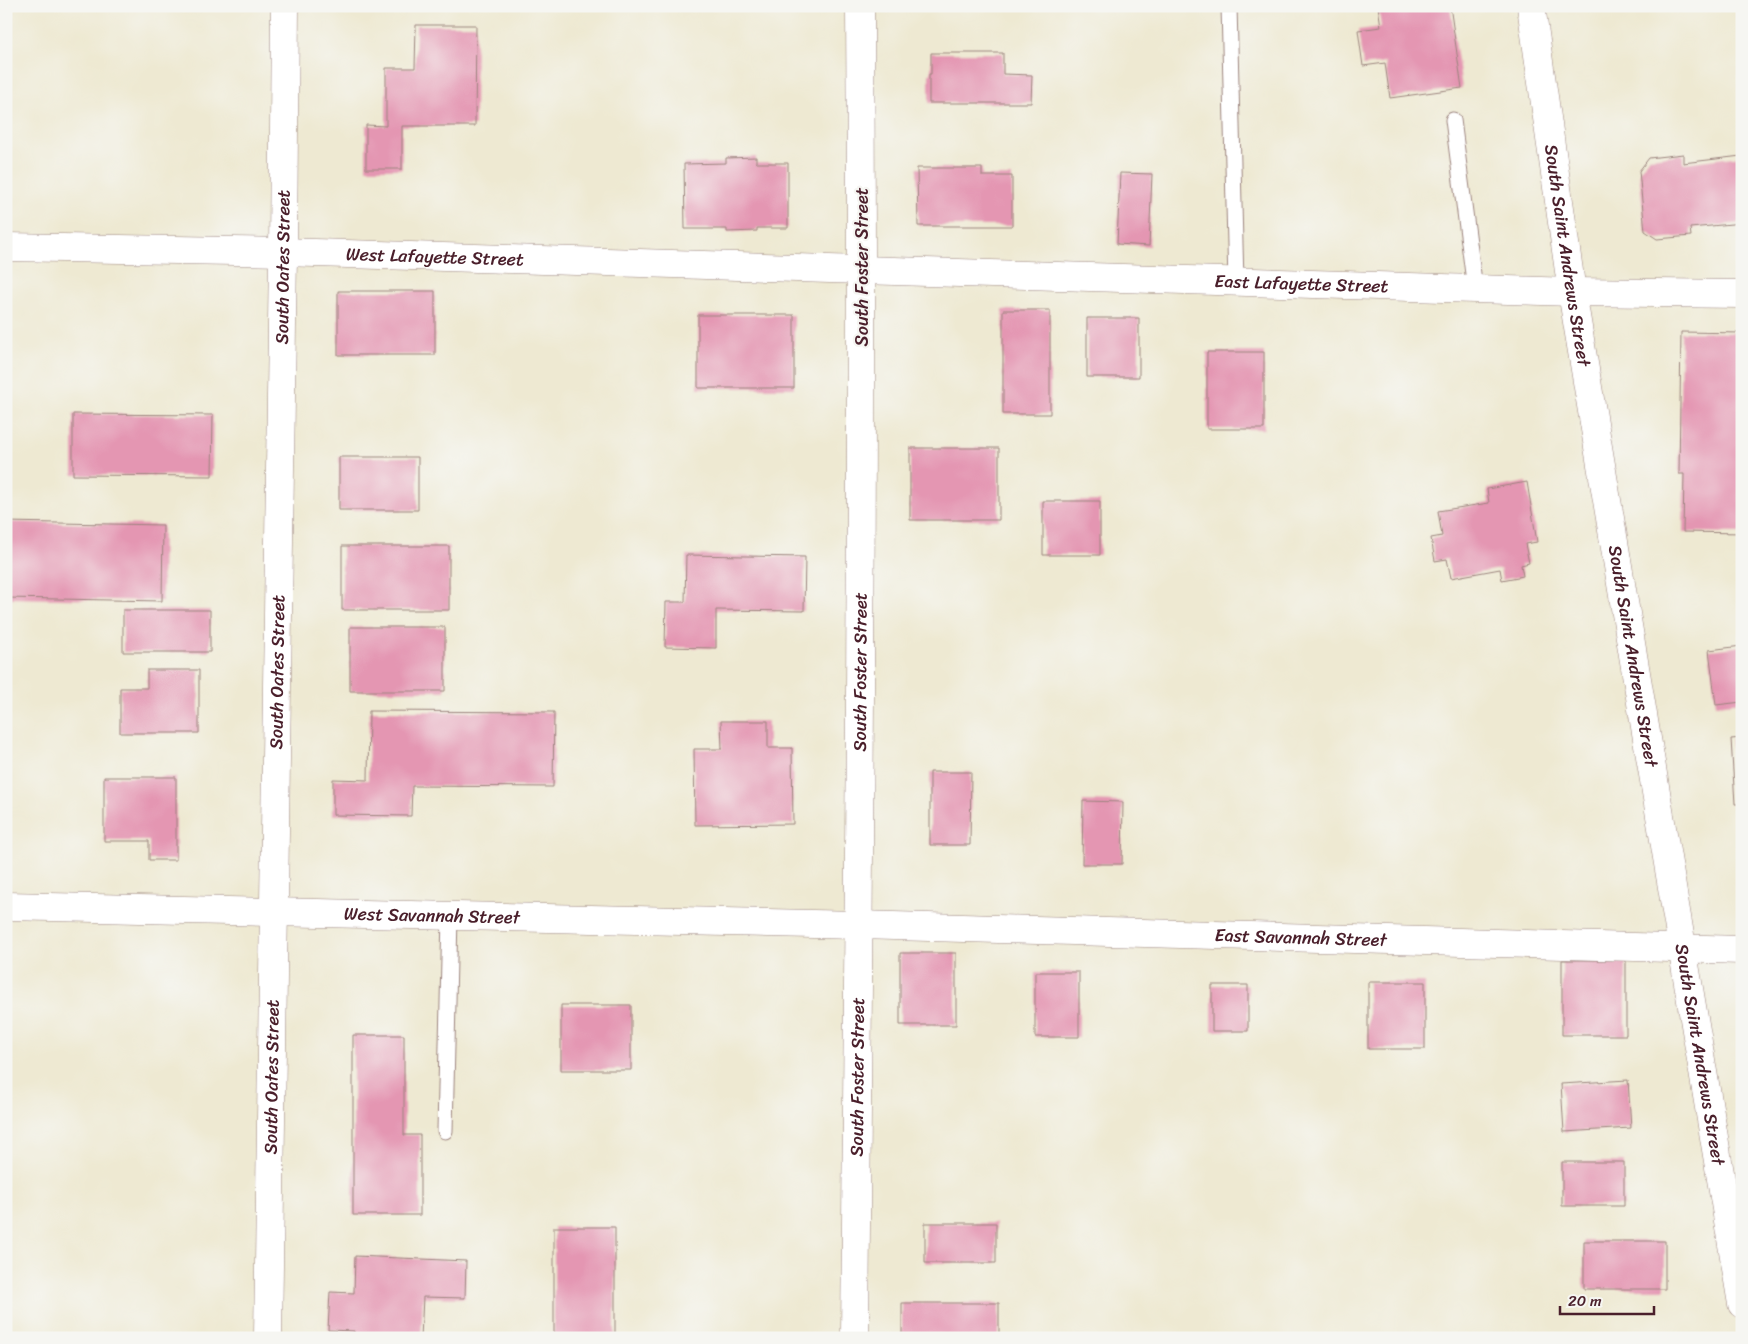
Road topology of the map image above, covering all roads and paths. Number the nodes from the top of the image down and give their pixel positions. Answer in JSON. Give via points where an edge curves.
{"nodes":[{"id":1,"x":285,"y":6,"type":"edge"},
{"id":2,"x":860,"y":6,"type":"edge"},
{"id":3,"x":1229,"y":6,"type":"edge"},
{"id":4,"x":1532,"y":6,"type":"edge"},
{"id":5,"x":1453,"y":120,"type":"dead end"},
{"id":6,"x":6,"y":247,"type":"edge"},
{"id":7,"x":283,"y":252,"type":"junction"},
{"id":8,"x":862,"y":272,"type":"junction"},
{"id":9,"x":1236,"y":282,"type":"junction"},
{"id":10,"x":1476,"y":289,"type":"junction"},
{"id":11,"x":1572,"y":292,"type":"junction"},
{"id":12,"x":1742,"y":294,"type":"edge"},
{"id":13,"x":6,"y":906,"type":"edge"},
{"id":14,"x":273,"y":913,"type":"junction"},
{"id":15,"x":450,"y":916,"type":"junction"},
{"id":16,"x":859,"y":925,"type":"junction"},
{"id":17,"x":1681,"y":949,"type":"junction"},
{"id":18,"x":1742,"y":950,"type":"edge"},
{"id":19,"x":445,"y":1131,"type":"dead end"},
{"id":20,"x":1742,"y":1304,"type":"edge"},
{"id":21,"x":268,"y":1338,"type":"edge"},
{"id":22,"x":855,"y":1338,"type":"edge"}],
"edges":[{"from":1,"to":7,"type":"street","name":"South Oates Street"},
{"from":2,"to":8,"type":"street","name":"South Foster Street"},
{"from":3,"to":9,"type":"lane"},
{"from":4,"to":11,"type":"street","name":"South Saint Andrews Street"},
{"from":5,"to":10,"type":"lane"},
{"from":6,"to":7,"type":"street","name":"West Lafayette Street"},
{"from":7,"to":8,"type":"street","name":"West Lafayette Street"},
{"from":7,"to":14,"type":"street","name":"South Oates Street"},
{"from":8,"to":9,"type":"street","name":"East Lafayette Street"},
{"from":8,"to":16,"type":"street","name":"South Foster Street"},
{"from":9,"to":10,"type":"street","name":"East Lafayette Street"},
{"from":10,"to":11,"type":"street","name":"East Lafayette Street"},
{"from":11,"to":12,"type":"street","name":"East Lafayette Street"},
{"from":11,"to":17,"type":"street","name":"South Saint Andrews Street"},
{"from":13,"to":14,"type":"street","name":"West Savannah Street"},
{"from":14,"to":15,"type":"street","name":"West Savannah Street"},
{"from":14,"to":21,"type":"street","name":"South Oates Street"},
{"from":15,"to":16,"type":"street","name":"West Savannah Street"},
{"from":15,"to":19,"type":"lane"},
{"from":16,"to":17,"type":"street","name":"East Savannah Street"},
{"from":16,"to":22,"type":"street","name":"South Foster Street"},
{"from":17,"to":18,"type":"street","name":"East Savannah Street"},
{"from":17,"to":20,"type":"street","name":"South Saint Andrews Street"}]}
